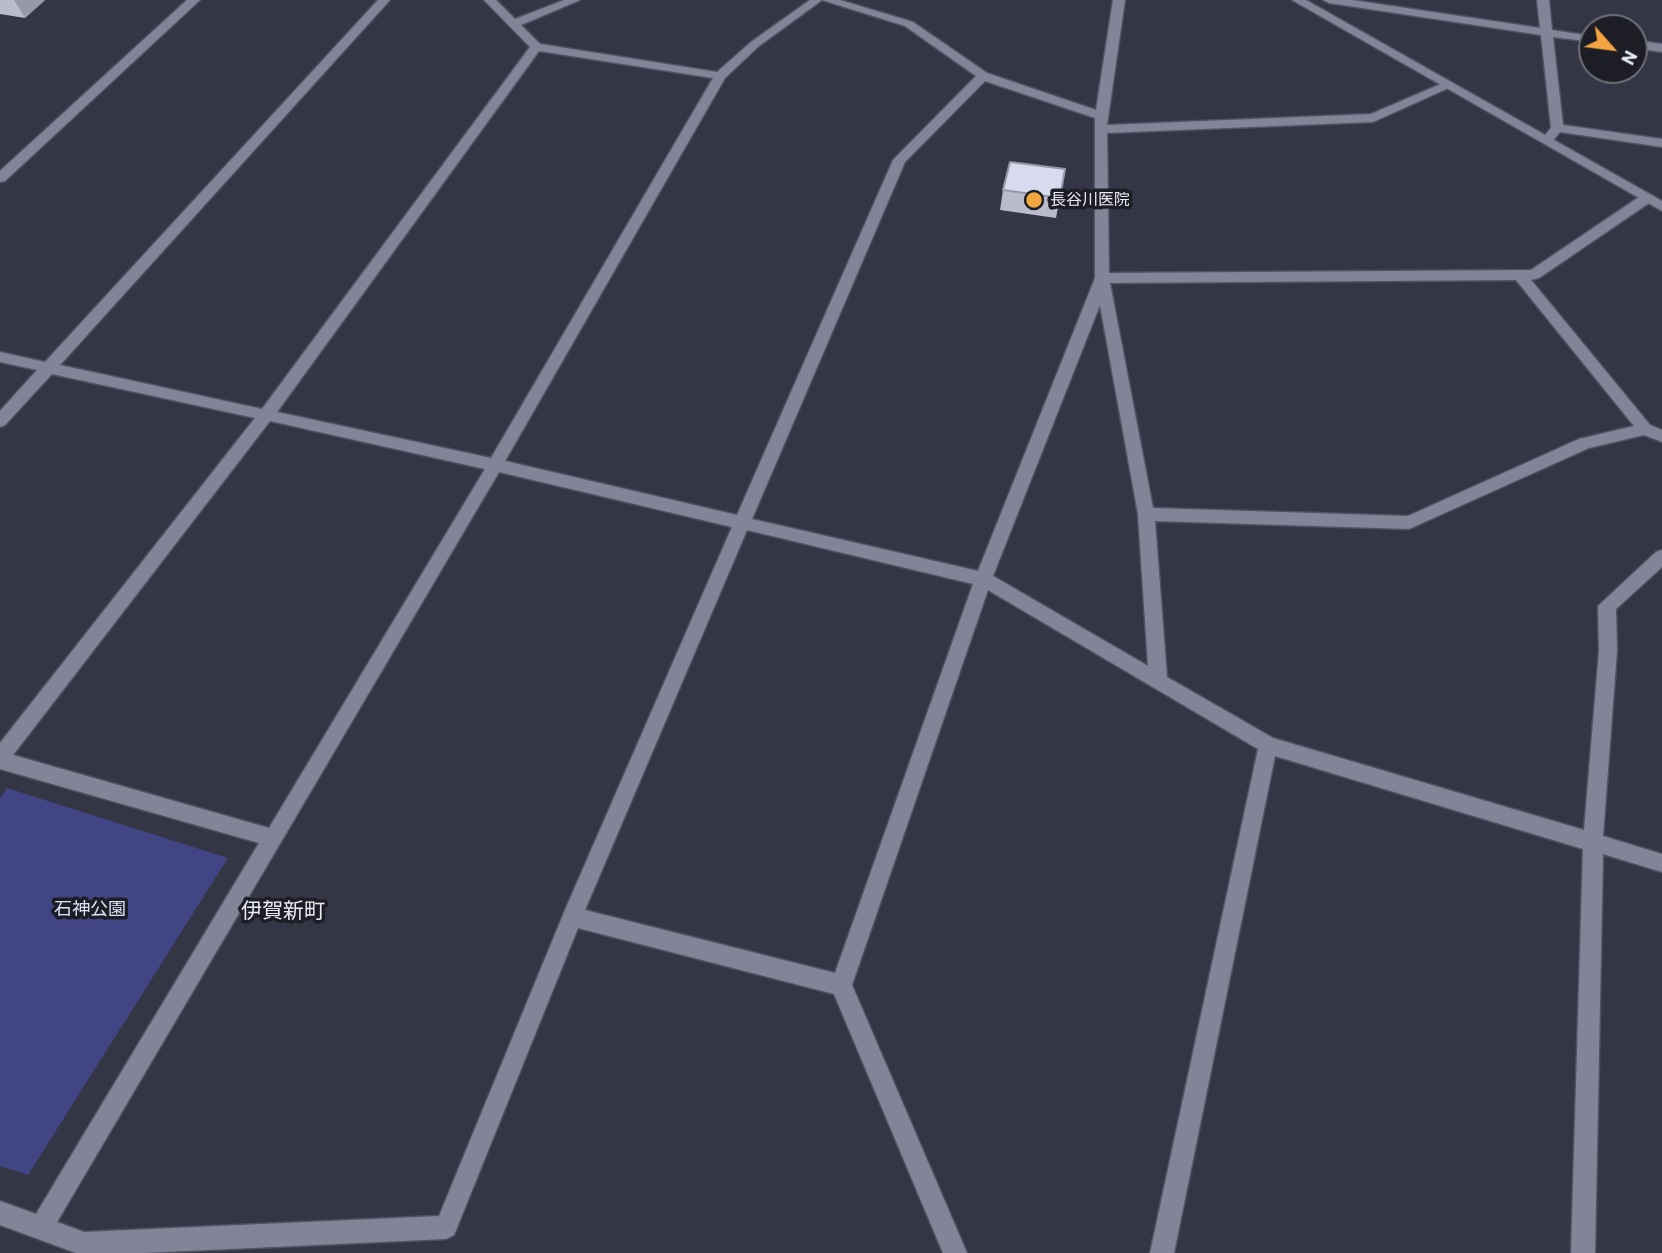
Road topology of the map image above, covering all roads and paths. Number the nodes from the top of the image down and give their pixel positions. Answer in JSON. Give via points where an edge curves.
{"nodes":[{"id":1,"x":194,"y":0,"type":"edge"},
{"id":2,"x":384,"y":0,"type":"edge"},
{"id":3,"x":489,"y":0,"type":"edge"},
{"id":4,"x":575,"y":0,"type":"edge"},
{"id":5,"x":817,"y":0,"type":"edge"},
{"id":6,"x":828,"y":0,"type":"edge"},
{"id":7,"x":1119,"y":0,"type":"edge"},
{"id":8,"x":1298,"y":0,"type":"edge"},
{"id":9,"x":1329,"y":0,"type":"edge"},
{"id":10,"x":1543,"y":0,"type":"edge"},
{"id":11,"x":514,"y":24,"type":"junction"},
{"id":12,"x":1547,"y":32,"type":"junction"},
{"id":13,"x":1578,"y":37,"type":"edge"},
{"id":14,"x":536,"y":47,"type":"junction"},
{"id":15,"x":720,"y":76,"type":"junction"},
{"id":16,"x":983,"y":76,"type":"junction"},
{"id":17,"x":1447,"y":86,"type":"junction"},
{"id":18,"x":1102,"y":123,"type":"junction"},
{"id":19,"x":1557,"y":128,"type":"junction"},
{"id":20,"x":1547,"y":140,"type":"junction"},
{"id":21,"x":1662,"y":143,"type":"edge"},
{"id":22,"x":0,"y":178,"type":"edge"},
{"id":23,"x":1647,"y":198,"type":"junction"},
{"id":24,"x":1662,"y":207,"type":"edge"},
{"id":25,"x":1521,"y":277,"type":"junction"},
{"id":26,"x":1102,"y":278,"type":"junction"},
{"id":27,"x":0,"y":357,"type":"edge"},
{"id":28,"x":49,"y":369,"type":"junction"},
{"id":29,"x":266,"y":415,"type":"junction"},
{"id":30,"x":0,"y":421,"type":"edge"},
{"id":31,"x":1646,"y":429,"type":"junction"},
{"id":32,"x":1662,"y":436,"type":"edge"},
{"id":33,"x":495,"y":465,"type":"junction"},
{"id":34,"x":1146,"y":514,"type":"junction"},
{"id":35,"x":742,"y":524,"type":"junction"},
{"id":36,"x":1662,"y":557,"type":"edge"},
{"id":37,"x":983,"y":579,"type":"junction"},
{"id":38,"x":1158,"y":681,"type":"junction"},
{"id":39,"x":1268,"y":745,"type":"junction"},
{"id":40,"x":0,"y":758,"type":"edge"},
{"id":41,"x":273,"y":838,"type":"junction"},
{"id":42,"x":1593,"y":841,"type":"junction"},
{"id":43,"x":1662,"y":863,"type":"edge"},
{"id":44,"x":572,"y":917,"type":"junction"},
{"id":45,"x":841,"y":985,"type":"junction"},
{"id":46,"x":0,"y":1213,"type":"edge"},
{"id":47,"x":41,"y":1228,"type":"junction"},
{"id":48,"x":955,"y":1253,"type":"edge"},
{"id":49,"x":1162,"y":1253,"type":"edge"},
{"id":50,"x":1583,"y":1253,"type":"edge"}],
"edges":[{"from":1,"to":22,"type":"street"},
{"from":2,"to":28,"type":"street"},
{"from":3,"to":11,"type":"street"},
{"from":4,"to":11,"type":"street"},
{"from":5,"to":15,"type":"street","via":[[755,44]]},
{"from":6,"to":16,"type":"street","via":[[909,24]]},
{"from":7,"to":18,"type":"street"},
{"from":8,"to":17,"type":"street"},
{"from":9,"to":12,"type":"street"},
{"from":10,"to":12,"type":"street"},
{"from":11,"to":14,"type":"street"},
{"from":12,"to":13,"type":"street"},
{"from":12,"to":19,"type":"street"},
{"from":14,"to":15,"type":"street"},
{"from":14,"to":29,"type":"street"},
{"from":15,"to":33,"type":"street"},
{"from":16,"to":18,"type":"street"},
{"from":16,"to":35,"type":"street","via":[[899,160]]},
{"from":17,"to":18,"type":"street","via":[[1373,118]]},
{"from":17,"to":20,"type":"street"},
{"from":18,"to":26,"type":"street"},
{"from":19,"to":20,"type":"street"},
{"from":19,"to":21,"type":"street"},
{"from":20,"to":23,"type":"street"},
{"from":23,"to":24,"type":"street"},
{"from":23,"to":25,"type":"street","via":[[1534,275]]},
{"from":25,"to":26,"type":"street"},
{"from":25,"to":31,"type":"street"},
{"from":26,"to":34,"type":"street"},
{"from":26,"to":37,"type":"street"},
{"from":27,"to":28,"type":"street"},
{"from":28,"to":29,"type":"street"},
{"from":28,"to":30,"type":"street"},
{"from":29,"to":33,"type":"street"},
{"from":29,"to":40,"type":"street"},
{"from":31,"to":32,"type":"street"},
{"from":31,"to":34,"type":"street","via":[[1586,443],[1409,523]]},
{"from":33,"to":35,"type":"street"},
{"from":33,"to":41,"type":"street"},
{"from":34,"to":38,"type":"street"},
{"from":35,"to":37,"type":"street"},
{"from":35,"to":44,"type":"street"},
{"from":36,"to":42,"type":"street","via":[[1608,606]]},
{"from":37,"to":38,"type":"street"},
{"from":37,"to":45,"type":"street"},
{"from":38,"to":39,"type":"street"},
{"from":39,"to":42,"type":"street"},
{"from":39,"to":49,"type":"street"},
{"from":40,"to":41,"type":"street"},
{"from":41,"to":47,"type":"street"},
{"from":42,"to":43,"type":"street"},
{"from":42,"to":50,"type":"street"},
{"from":44,"to":45,"type":"street"},
{"from":44,"to":47,"type":"street","via":[[446,1227],[84,1244]]},
{"from":45,"to":48,"type":"street"},
{"from":46,"to":47,"type":"street"}]}
